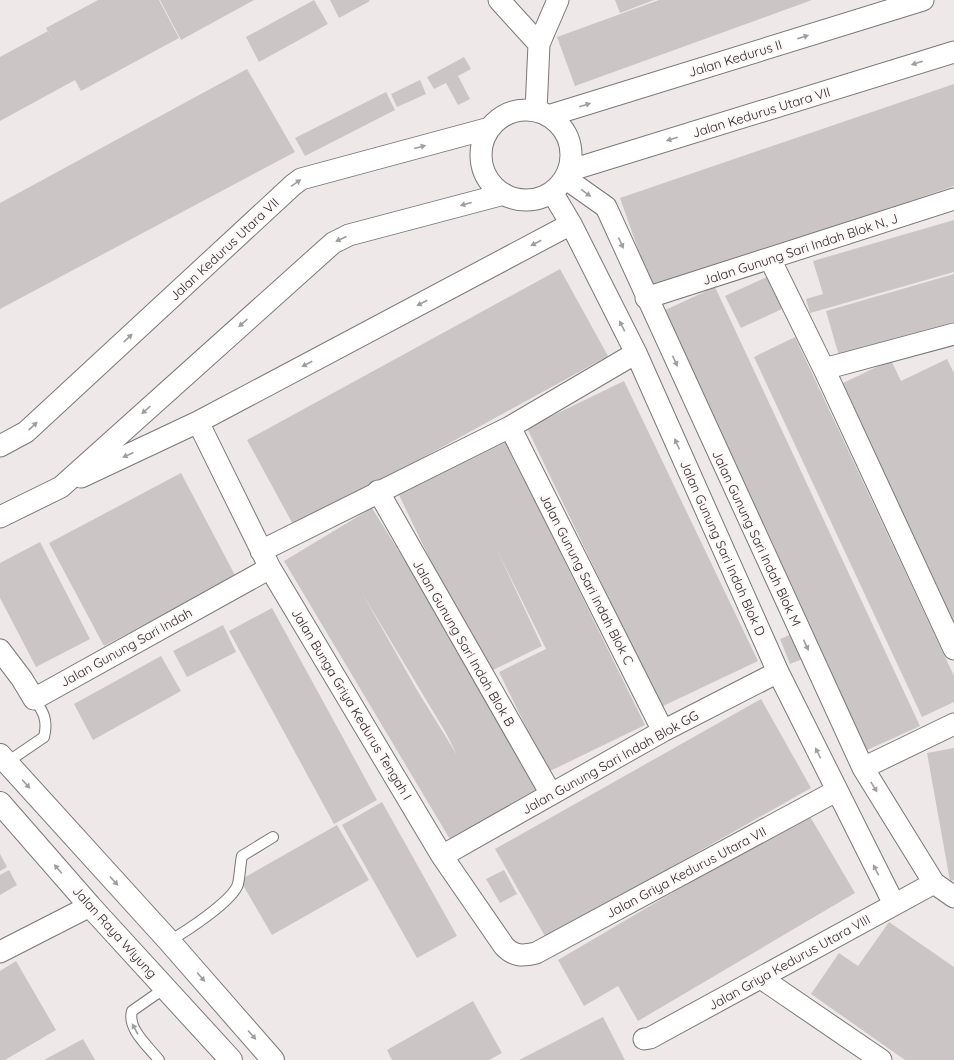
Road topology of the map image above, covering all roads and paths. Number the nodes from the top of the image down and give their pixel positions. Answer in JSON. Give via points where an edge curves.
{"nodes":[{"id":1,"x":499,"y":0,"type":"edge"},
{"id":2,"x":558,"y":0,"type":"edge"},
{"id":3,"x":923,"y":0,"type":"edge"},
{"id":4,"x":539,"y":44,"type":"junction"},
{"id":5,"x":954,"y":52,"type":"edge"},
{"id":6,"x":542,"y":114,"type":"junction"},
{"id":7,"x":490,"y":128,"type":"junction"},
{"id":8,"x":562,"y":180,"type":"junction"},
{"id":9,"x":504,"y":194,"type":"junction"},
{"id":10,"x":954,"y":199,"type":"edge"},
{"id":11,"x":571,"y":224,"type":"junction"},
{"id":12,"x":770,"y":259,"type":"junction"},
{"id":13,"x":646,"y":298,"type":"junction"},
{"id":14,"x":952,"y":339,"type":"edge"},
{"id":15,"x":636,"y":353,"type":"junction"},
{"id":16,"x":824,"y":369,"type":"junction"},
{"id":17,"x":198,"y":422,"type":"junction"},
{"id":18,"x":510,"y":426,"type":"junction"},
{"id":19,"x":0,"y":446,"type":"edge"},
{"id":20,"x":60,"y":487,"type":"junction"},
{"id":21,"x":378,"y":492,"type":"junction"},
{"id":22,"x":0,"y":517,"type":"edge"},
{"id":23,"x":266,"y":560,"type":"junction"},
{"id":24,"x":954,"y":649,"type":"edge"},
{"id":25,"x":0,"y":650,"type":"edge"},
{"id":26,"x":778,"y":672,"type":"junction"},
{"id":27,"x":34,"y":699,"type":"junction"},
{"id":28,"x":954,"y":724,"type":"edge"},
{"id":29,"x":663,"y":731,"type":"junction"},
{"id":30,"x":3,"y":759,"type":"edge"},
{"id":31,"x":863,"y":768,"type":"junction"},
{"id":32,"x":836,"y":791,"type":"junction"},
{"id":33,"x":551,"y":794,"type":"junction"},
{"id":34,"x":0,"y":803,"type":"edge"},
{"id":35,"x":272,"y":837,"type":"dead end"},
{"id":36,"x":442,"y":856,"type":"junction"},
{"id":37,"x":934,"y":882,"type":"junction"},
{"id":38,"x":954,"y":897,"type":"edge"},
{"id":39,"x":894,"y":904,"type":"junction"},
{"id":40,"x":90,"y":906,"type":"junction"},
{"id":41,"x":169,"y":941,"type":"junction"},
{"id":42,"x":0,"y":952,"type":"edge"},
{"id":43,"x":536,"y":953,"type":"joint"},
{"id":44,"x":761,"y":978,"type":"junction"},
{"id":45,"x":165,"y":988,"type":"junction"},
{"id":46,"x":230,"y":1010,"type":"junction"},
{"id":47,"x":207,"y":1033,"type":"junction"},
{"id":48,"x":644,"y":1039,"type":"dead end"},
{"id":49,"x":159,"y":1060,"type":"edge"},
{"id":50,"x":231,"y":1060,"type":"edge"},
{"id":51,"x":273,"y":1060,"type":"edge"},
{"id":52,"x":881,"y":1060,"type":"edge"}],
"edges":[{"from":1,"to":4,"type":"street"},
{"from":2,"to":4,"type":"street"},
{"from":6,"to":3,"type":"street","name":"Jalan Kedurus II","one_way":true},
{"from":4,"to":6,"type":"street"},
{"from":5,"to":8,"type":"street","name":"Jalan Kedurus Utara VII","one_way":true},
{"from":6,"to":7,"type":"street","via":[[523,110],[510,113]]},
{"from":6,"to":8,"type":"street","via":[[558,124],[565,134],[570,153]]},
{"from":7,"to":9,"type":"street","via":[[481,151],[482,164],[493,187]]},
{"from":19,"to":7,"type":"street","name":"Jalan Kedurus Utara VII","one_way":true,"via":[[26,432],[302,179]]},
{"from":8,"to":9,"type":"street","via":[[541,198],[516,199]]},
{"from":8,"to":11,"type":"street","name":"Jalan Gunung Sari Indah Blok D"},
{"from":8,"to":13,"type":"street","name":"Jalan Gunung Sari Indah Blok M","one_way":true,"via":[[606,207]]},
{"from":9,"to":20,"type":"street","one_way":true,"via":[[350,235],[333,243]]},
{"from":10,"to":12,"type":"street","name":"Jalan Gunung Sari Indah Blok N, J"},
{"from":15,"to":11,"type":"street","name":"Jalan Gunung Sari Indah Blok D","one_way":true},
{"from":11,"to":17,"type":"street","one_way":true},
{"from":12,"to":13,"type":"street","name":"Jalan Gunung Sari Indah Blok N, J"},
{"from":12,"to":16,"type":"street"},
{"from":13,"to":31,"type":"street","name":"Jalan Gunung Sari Indah Blok M","one_way":true},
{"from":14,"to":16,"type":"street"},
{"from":15,"to":18,"type":"street"},
{"from":26,"to":15,"type":"street","name":"Jalan Gunung Sari Indah Blok D","one_way":true},
{"from":16,"to":24,"type":"street"},
{"from":17,"to":20,"type":"street","one_way":true},
{"from":17,"to":23,"type":"street","name":"Jalan Bunga Griya Kedurus Tengah I"},
{"from":18,"to":21,"type":"street"},
{"from":18,"to":29,"type":"street","name":"Jalan Gunung Sari Indah Blok C"},
{"from":20,"to":22,"type":"street"},
{"from":21,"to":23,"type":"street"},
{"from":21,"to":33,"type":"street","name":"Jalan Gunung Sari Indah Blok B"},
{"from":23,"to":27,"type":"street","name":"Jalan Gunung Sari Indah"},
{"from":23,"to":36,"type":"street","name":"Jalan Bunga Griya Kedurus Tengah I"},
{"from":25,"to":27,"type":"street"},
{"from":26,"to":29,"type":"street","name":"Jalan Gunung Sari Indah Blok GG"},
{"from":32,"to":26,"type":"street","name":"Jalan Gunung Sari Indah Blok D","one_way":true},
{"from":27,"to":30,"type":"lane","via":[[47,725],[44,737]]},
{"from":28,"to":31,"type":"street"},
{"from":29,"to":33,"type":"street","name":"Jalan Gunung Sari Indah Blok GG"},
{"from":30,"to":41,"type":"main road","one_way":true},
{"from":31,"to":37,"type":"street","name":"Jalan Gunung Sari Indah Blok M","one_way":true},
{"from":39,"to":32,"type":"street","name":"Jalan Gunung Sari Indah Blok D","one_way":true},
{"from":32,"to":43,"type":"street","name":"Jalan Griya Kedurus Utara VII"},
{"from":33,"to":36,"type":"street","name":"Jalan Gunung Sari Indah Blok GG"},
{"from":40,"to":34,"type":"main road","name":"Jalan Raya Wiyung","one_way":true},
{"from":35,"to":41,"type":"lane","via":[[242,856],[238,885],[220,905],[187,931]]},
{"from":36,"to":43,"type":"street","name":"Jalan Bunga Griya Kedurus Tengah I","via":[[507,949],[522,956]]},
{"from":37,"to":38,"type":"street","name":"Jalan Gunung Sari Indah Blok M"},
{"from":37,"to":39,"type":"street","name":"Jalan Griya Kedurus Utara VIII"},
{"from":39,"to":44,"type":"street","name":"Jalan Griya Kedurus Utara VIII"},
{"from":40,"to":42,"type":"street"},
{"from":40,"to":45,"type":"main road","name":"Jalan Raya Wiyung"},
{"from":41,"to":46,"type":"main road","one_way":true},
{"from":44,"to":48,"type":"street","name":"Jalan Griya Kedurus Utara VIII"},
{"from":44,"to":52,"type":"street"},
{"from":45,"to":47,"type":"main road","name":"Jalan Raya Wiyung"},
{"from":49,"to":45,"type":"lane","one_way":true,"via":[[134,1029],[130,1017],[132,1011]]},
{"from":46,"to":47,"type":"main road"},
{"from":46,"to":51,"type":"main road","one_way":true},
{"from":47,"to":50,"type":"main road","name":"Jalan Raya Wiyung"}]}
